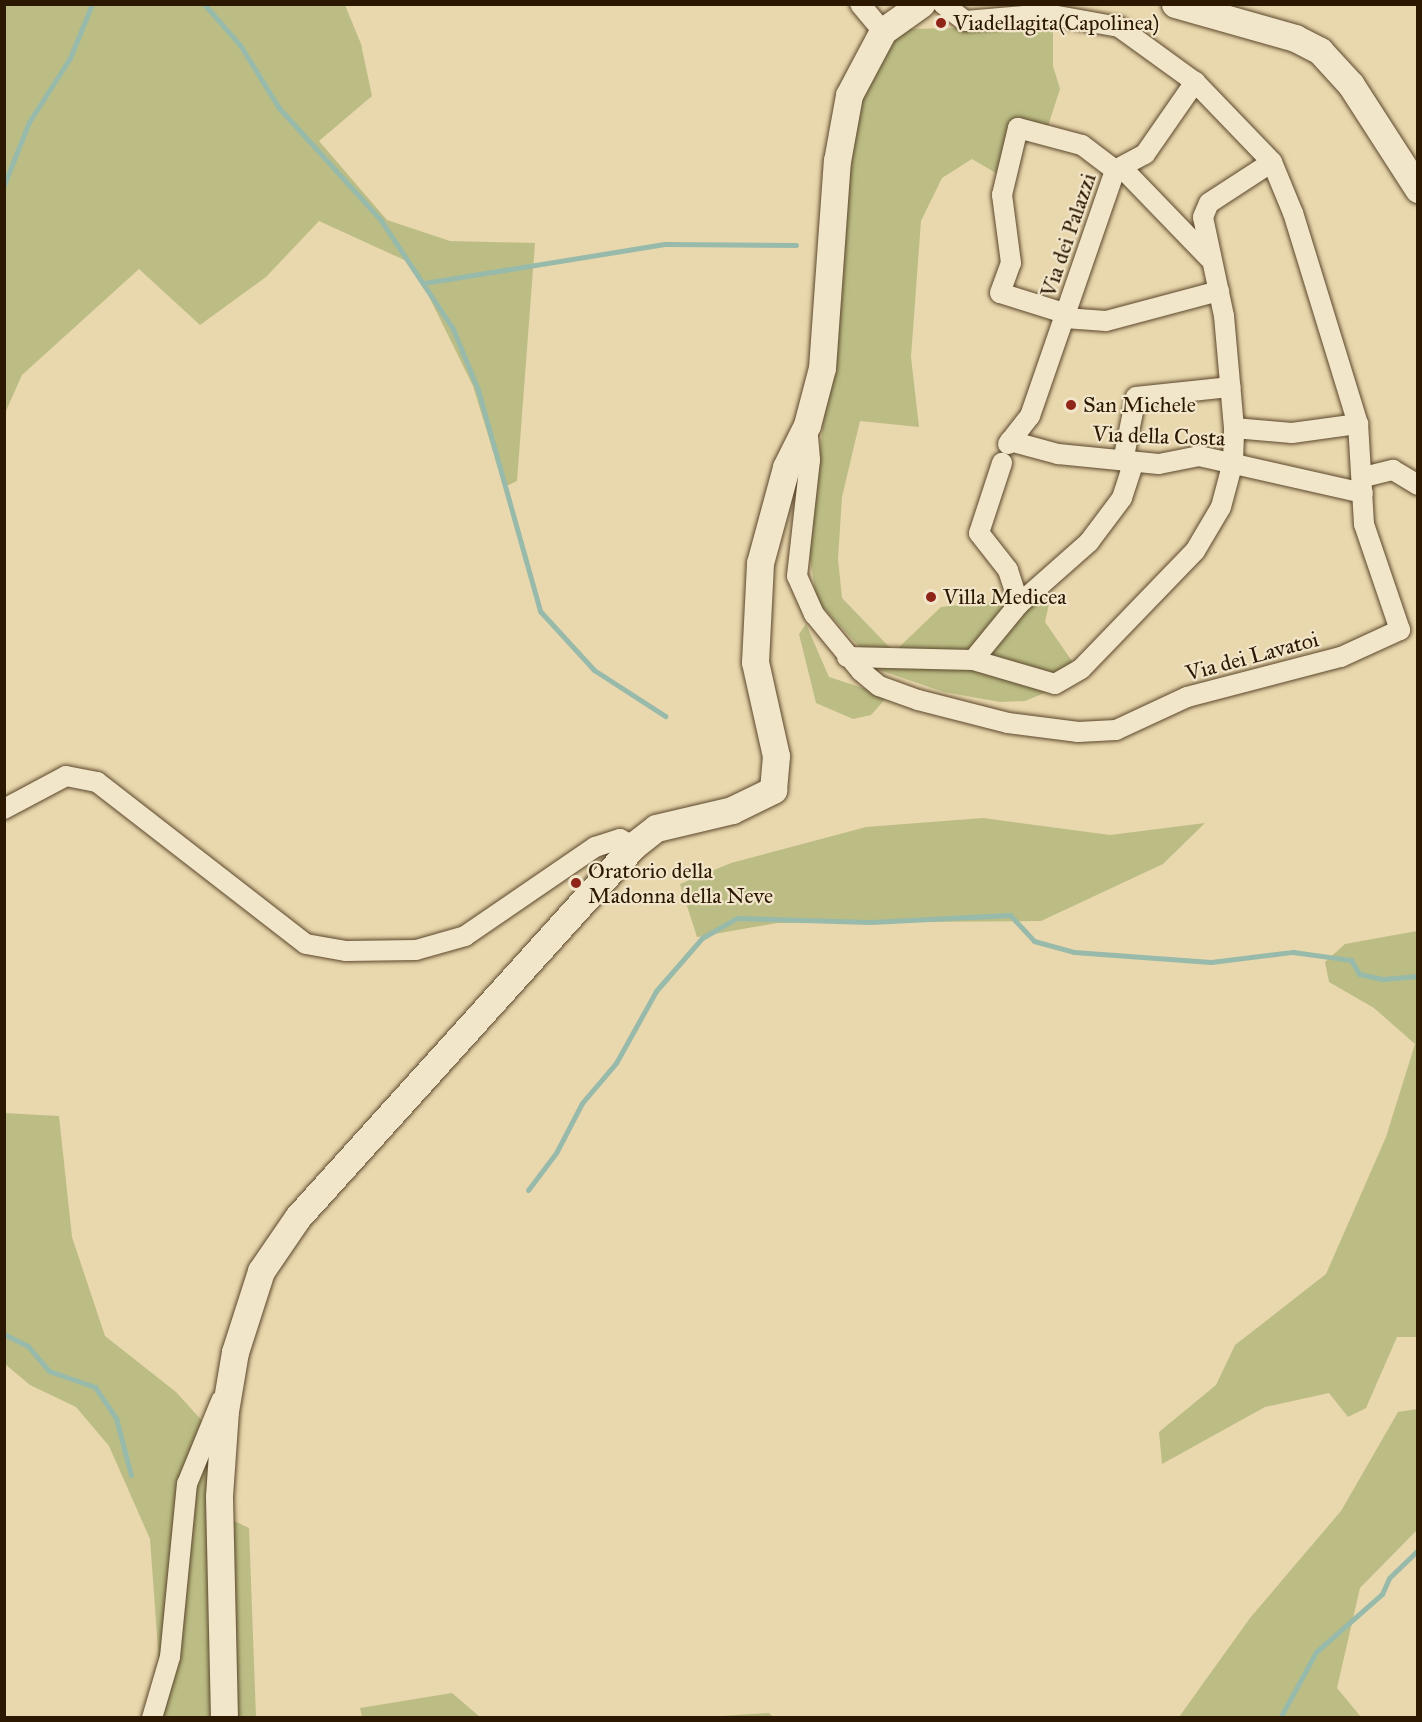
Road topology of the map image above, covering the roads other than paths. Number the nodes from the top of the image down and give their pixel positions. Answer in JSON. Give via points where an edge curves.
{"nodes":[{"id":1,"x":860,"y":4,"type":"edge"},
{"id":2,"x":921,"y":4,"type":"edge"},
{"id":3,"x":943,"y":4,"type":"edge"},
{"id":4,"x":1175,"y":4,"type":"edge"},
{"id":5,"x":883,"y":32,"type":"junction"},
{"id":6,"x":1194,"y":82,"type":"junction"},
{"id":7,"x":1272,"y":162,"type":"junction"},
{"id":8,"x":1119,"y":170,"type":"junction"},
{"id":9,"x":1418,"y":189,"type":"edge"},
{"id":10,"x":1211,"y":259,"type":"junction"},
{"id":11,"x":1219,"y":291,"type":"junction"},
{"id":12,"x":1065,"y":320,"type":"junction"},
{"id":13,"x":1230,"y":387,"type":"junction"},
{"id":14,"x":807,"y":424,"type":"junction"},
{"id":15,"x":1358,"y":424,"type":"junction"},
{"id":16,"x":1233,"y":428,"type":"junction"},
{"id":17,"x":1007,"y":449,"type":"junction"},
{"id":18,"x":1128,"y":461,"type":"junction"},
{"id":19,"x":1233,"y":462,"type":"junction"},
{"id":20,"x":1363,"y":485,"type":"junction"},
{"id":21,"x":1418,"y":485,"type":"edge"},
{"id":22,"x":1018,"y":604,"type":"junction"},
{"id":23,"x":847,"y":657,"type":"junction"},
{"id":24,"x":973,"y":660,"type":"junction"},
{"id":25,"x":4,"y":809,"type":"edge"},
{"id":26,"x":633,"y":846,"type":"junction"},
{"id":27,"x":231,"y":1376,"type":"junction"},
{"id":28,"x":152,"y":1718,"type":"edge"},
{"id":29,"x":224,"y":1718,"type":"edge"}],
"edges":[{"from":1,"to":5,"type":"street"},
{"from":2,"to":5,"type":"street"},
{"from":3,"to":6,"type":"street","via":[[965,21],[1047,14],[1119,27]]},
{"from":4,"to":9,"type":"street","via":[[1294,38],[1320,51],[1351,85]]},
{"from":5,"to":14,"type":"street","via":[[849,95],[837,161],[822,368]]},
{"from":6,"to":7,"type":"street"},
{"from":6,"to":8,"type":"street","name":"Via dei Palazzi","via":[[1144,154]]},
{"from":7,"to":10,"type":"street","via":[[1209,203],[1202,225]]},
{"from":7,"to":15,"type":"street","via":[[1293,213]]},
{"from":8,"to":10,"type":"street"},
{"from":8,"to":12,"type":"street","name":"Via dei Palazzi"},
{"from":8,"to":12,"type":"street","via":[[1082,145],[1018,128],[1002,195],[1011,263],[1000,293]]},
{"from":10,"to":11,"type":"street"},
{"from":11,"to":12,"type":"street","via":[[1106,321]]},
{"from":11,"to":13,"type":"street"},
{"from":12,"to":17,"type":"street","name":"Via dei Palazzi","via":[[1030,416]]},
{"from":13,"to":16,"type":"street"},
{"from":13,"to":18,"type":"street","via":[[1136,397]]},
{"from":14,"to":23,"type":"street","via":[[810,460],[797,576],[814,614]]},
{"from":14,"to":26,"type":"street","via":[[786,467],[760,563],[755,662],[776,756],[773,790],[732,810],[656,828]]},
{"from":15,"to":16,"type":"street","via":[[1292,433]]},
{"from":15,"to":20,"type":"street"},
{"from":16,"to":19,"type":"street"},
{"from":17,"to":18,"type":"street","name":"Via della Costa"},
{"from":17,"to":22,"type":"street","via":[[979,533],[1008,570]]},
{"from":18,"to":19,"type":"street","name":"Via della Costa","via":[[1159,464],[1199,456]]},
{"from":18,"to":22,"type":"street","via":[[1122,498],[1089,542]]},
{"from":19,"to":20,"type":"street","name":"Via della Costa"},
{"from":19,"to":24,"type":"street","via":[[1221,507],[1195,552],[1081,669],[1056,684]]},
{"from":20,"to":21,"type":"street","via":[[1393,470]]},
{"from":20,"to":23,"type":"street","name":"Via dei Lavatoi","via":[[1364,524],[1401,630],[1341,657],[1187,697],[1116,730],[1078,732],[1008,723],[918,700],[879,686]]},
{"from":22,"to":24,"type":"street"},
{"from":23,"to":24,"type":"street"},
{"from":25,"to":26,"type":"street","via":[[66,776],[96,782],[306,944],[346,951],[416,950],[465,936],[595,847],[620,839]]},
{"from":26,"to":27,"type":"street","via":[[297,1217],[261,1270]]},
{"from":27,"to":28,"type":"street","via":[[187,1484],[170,1657]]},
{"from":27,"to":29,"type":"street","via":[[219,1496]]}]}
